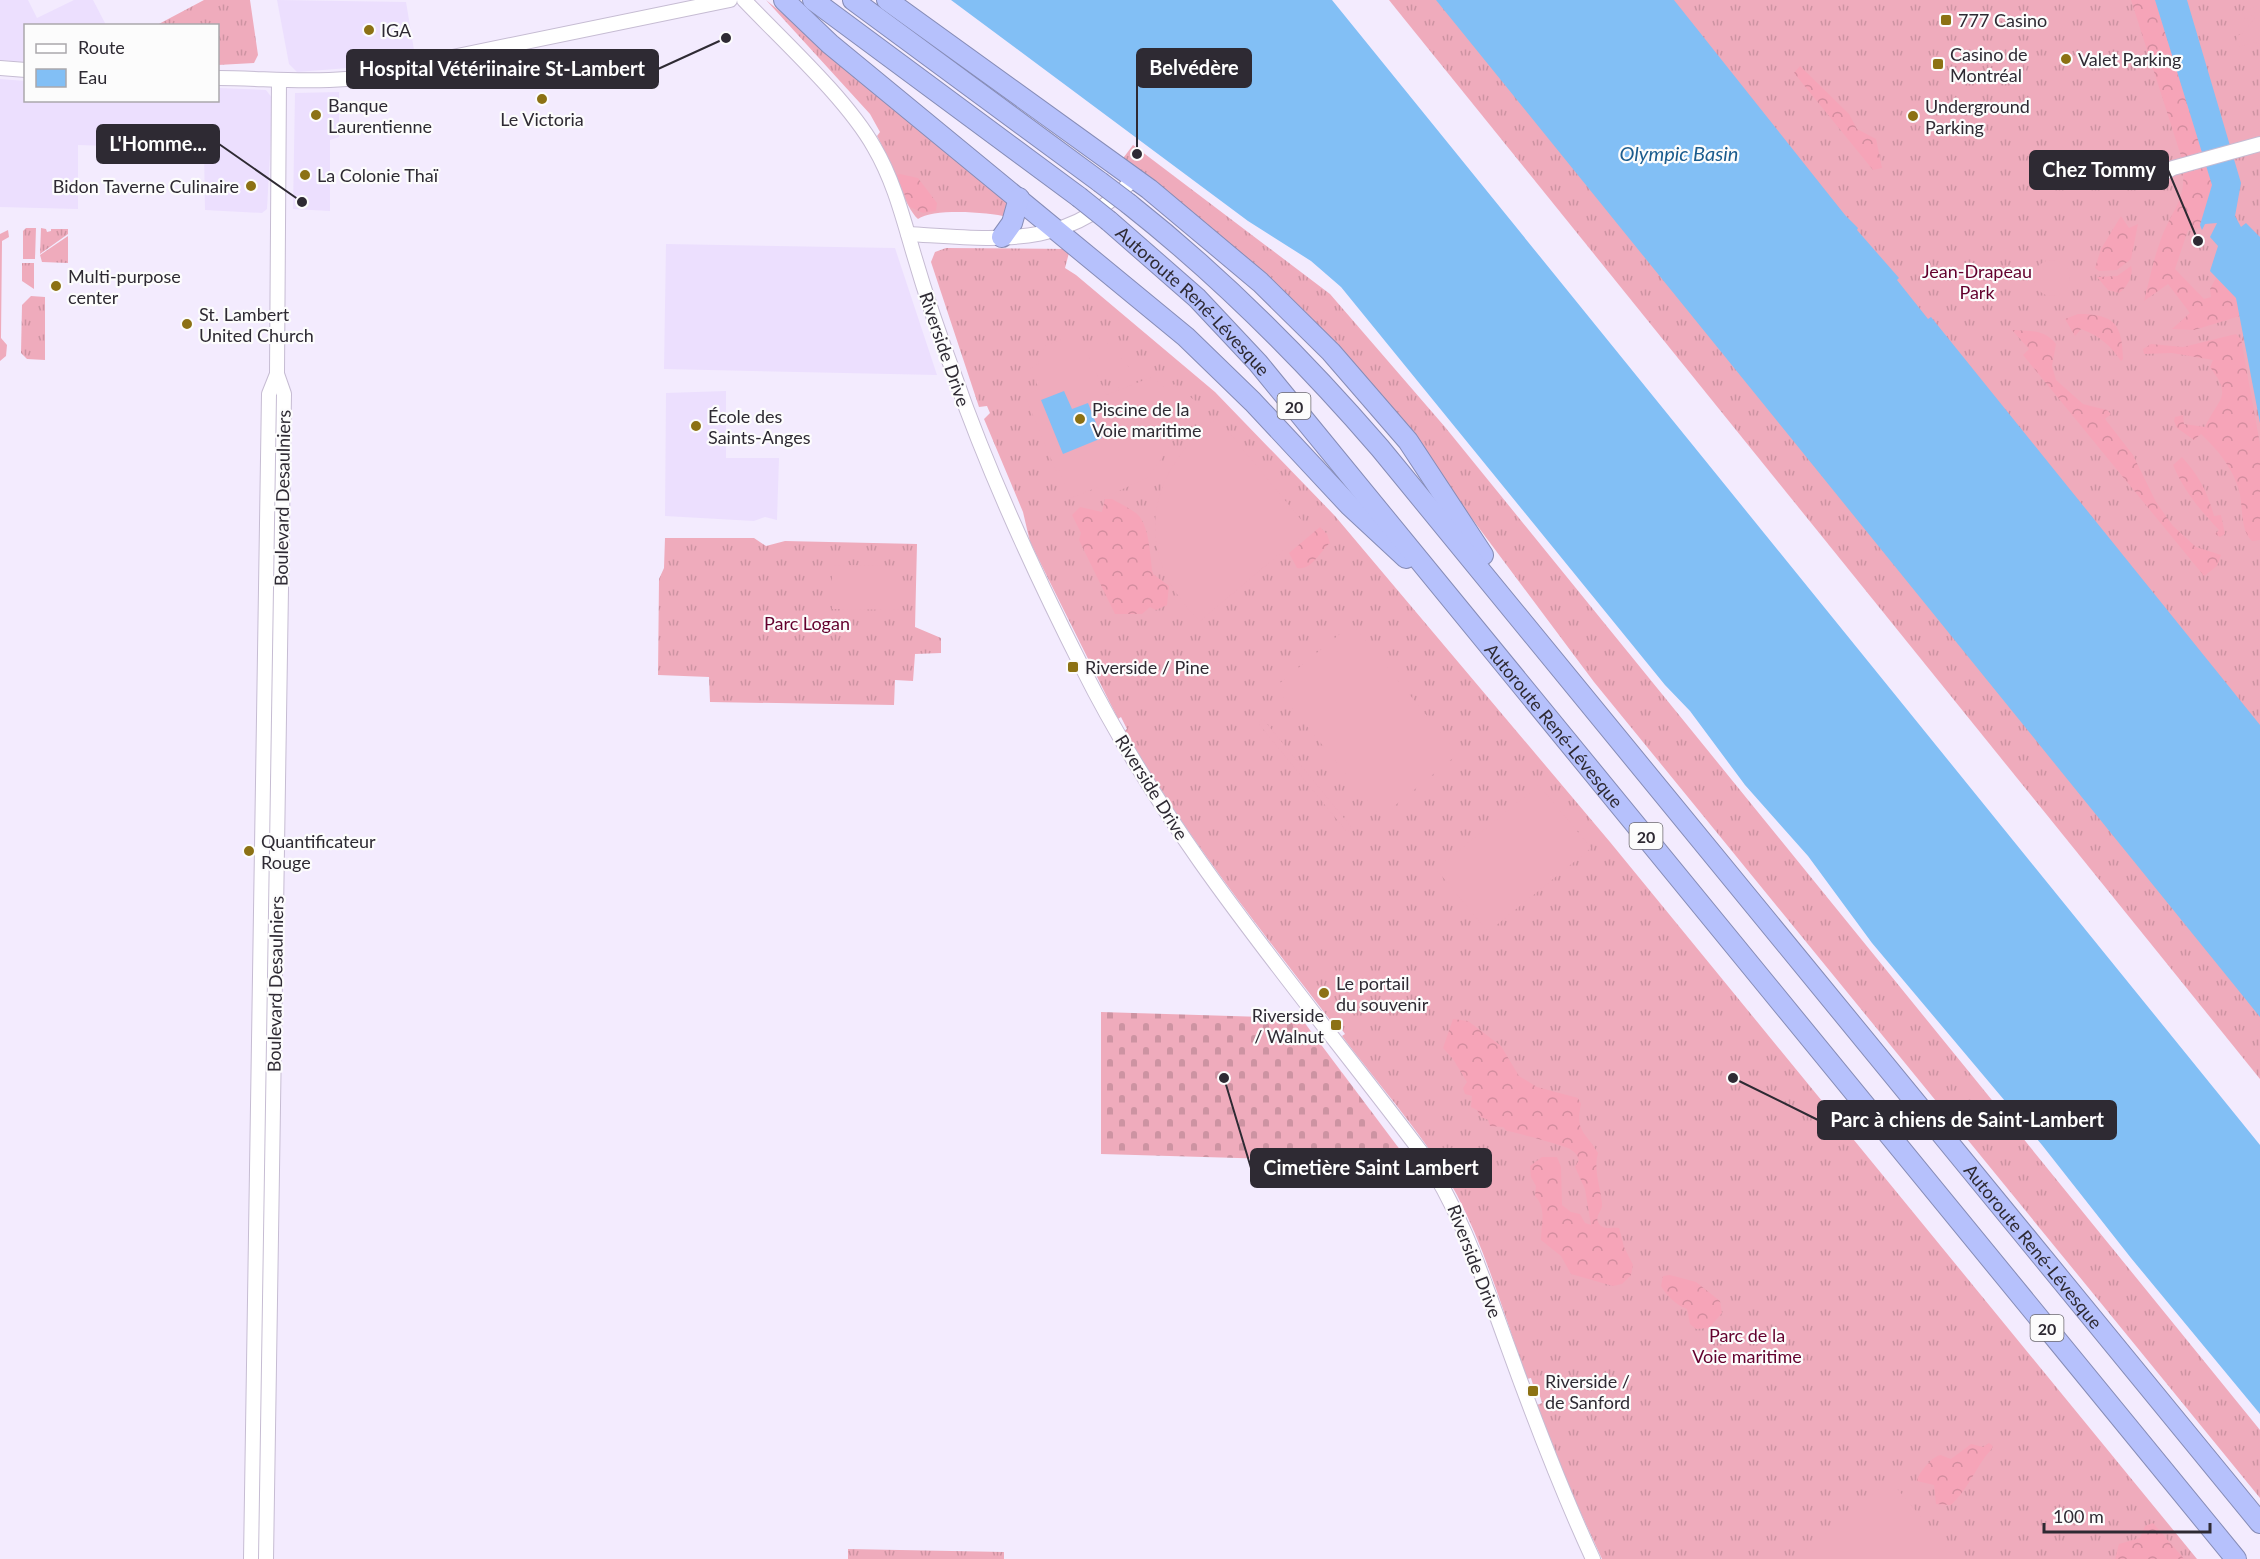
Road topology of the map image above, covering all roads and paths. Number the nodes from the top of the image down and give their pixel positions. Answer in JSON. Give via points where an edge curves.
{"nodes":[{"id":1,"x":730,"y":0,"type":"edge"},
{"id":2,"x":744,"y":0,"type":"edge"},
{"id":3,"x":784,"y":0,"type":"edge"},
{"id":4,"x":813,"y":0,"type":"edge"},
{"id":5,"x":853,"y":0,"type":"edge"},
{"id":6,"x":887,"y":0,"type":"edge"},
{"id":7,"x":0,"y":68,"type":"edge"},
{"id":8,"x":24,"y":70,"type":"edge"},
{"id":9,"x":219,"y":78,"type":"edge"},
{"id":10,"x":279,"y":80,"type":"junction"},
{"id":11,"x":2260,"y":144,"type":"edge"},
{"id":12,"x":1134,"y":177,"type":"junction"},
{"id":13,"x":2154,"y":178,"type":"dead end"},
{"id":14,"x":1019,"y":198,"type":"junction"},
{"id":15,"x":1057,"y":230,"type":"junction"},
{"id":16,"x":908,"y":234,"type":"junction"},
{"id":17,"x":1002,"y":237,"type":"junction"},
{"id":18,"x":277,"y":374,"type":"junction"},
{"id":19,"x":1461,"y":608,"type":"junction"},
{"id":20,"x":1540,"y":643,"type":"junction"},
{"id":21,"x":2260,"y":1523,"type":"edge"},
{"id":22,"x":251,"y":1559,"type":"edge"},
{"id":23,"x":266,"y":1559,"type":"edge"},
{"id":24,"x":1593,"y":1559,"type":"edge"},
{"id":25,"x":2236,"y":1559,"type":"edge"}],
"edges":[{"from":1,"to":10,"type":"street","via":[[346,79],[291,83]]},
{"from":2,"to":16,"type":"street","name":"Riverside Drive","via":[[866,134],[891,182]]},
{"from":3,"to":14,"type":"highway","via":[[830,45]]},
{"from":4,"to":19,"type":"highway","name":"Autoroute René-Lévesque","number":"20","bridge":true,"via":[[1079,197],[1180,282],[1243,345]]},
{"from":5,"to":20,"type":"highway","name":"Autoroute René-Lévesque","number":"20","bridge":true,"via":[[1129,204],[1198,262],[1333,394]]},
{"from":6,"to":12,"type":"highway"},
{"from":7,"to":8,"type":"street"},
{"from":9,"to":10,"type":"street"},
{"from":10,"to":18,"type":"street","name":"Boulevard Desaulniers"},
{"from":11,"to":13,"type":"street","via":[[2173,168]]},
{"from":12,"to":15,"type":"street","via":[[1096,213]]},
{"from":12,"to":20,"type":"highway","via":[[1244,268],[1356,380],[1416,451]]},
{"from":14,"to":15,"type":"highway"},
{"from":14,"to":17,"type":"highway","via":[[1012,223]]},
{"from":15,"to":17,"type":"street"},
{"from":15,"to":19,"type":"highway","via":[[1186,337],[1350,506]]},
{"from":16,"to":17,"type":"street"},
{"from":16,"to":24,"type":"street","name":"Riverside Drive","via":[[983,453],[1032,565],[1094,690],[1135,764],[1188,845],[1442,1183],[1467,1234],[1546,1450]]},
{"from":18,"to":22,"type":"street","name":"Boulevard Desaulniers","via":[[269,394]]},
{"from":18,"to":23,"type":"street","name":"Boulevard Desaulniers","via":[[284,394]]},
{"from":19,"to":25,"type":"highway","name":"Autoroute René-Lévesque","number":"20"},
{"from":20,"to":21,"type":"highway","name":"Autoroute René-Lévesque","number":"20"}]}
